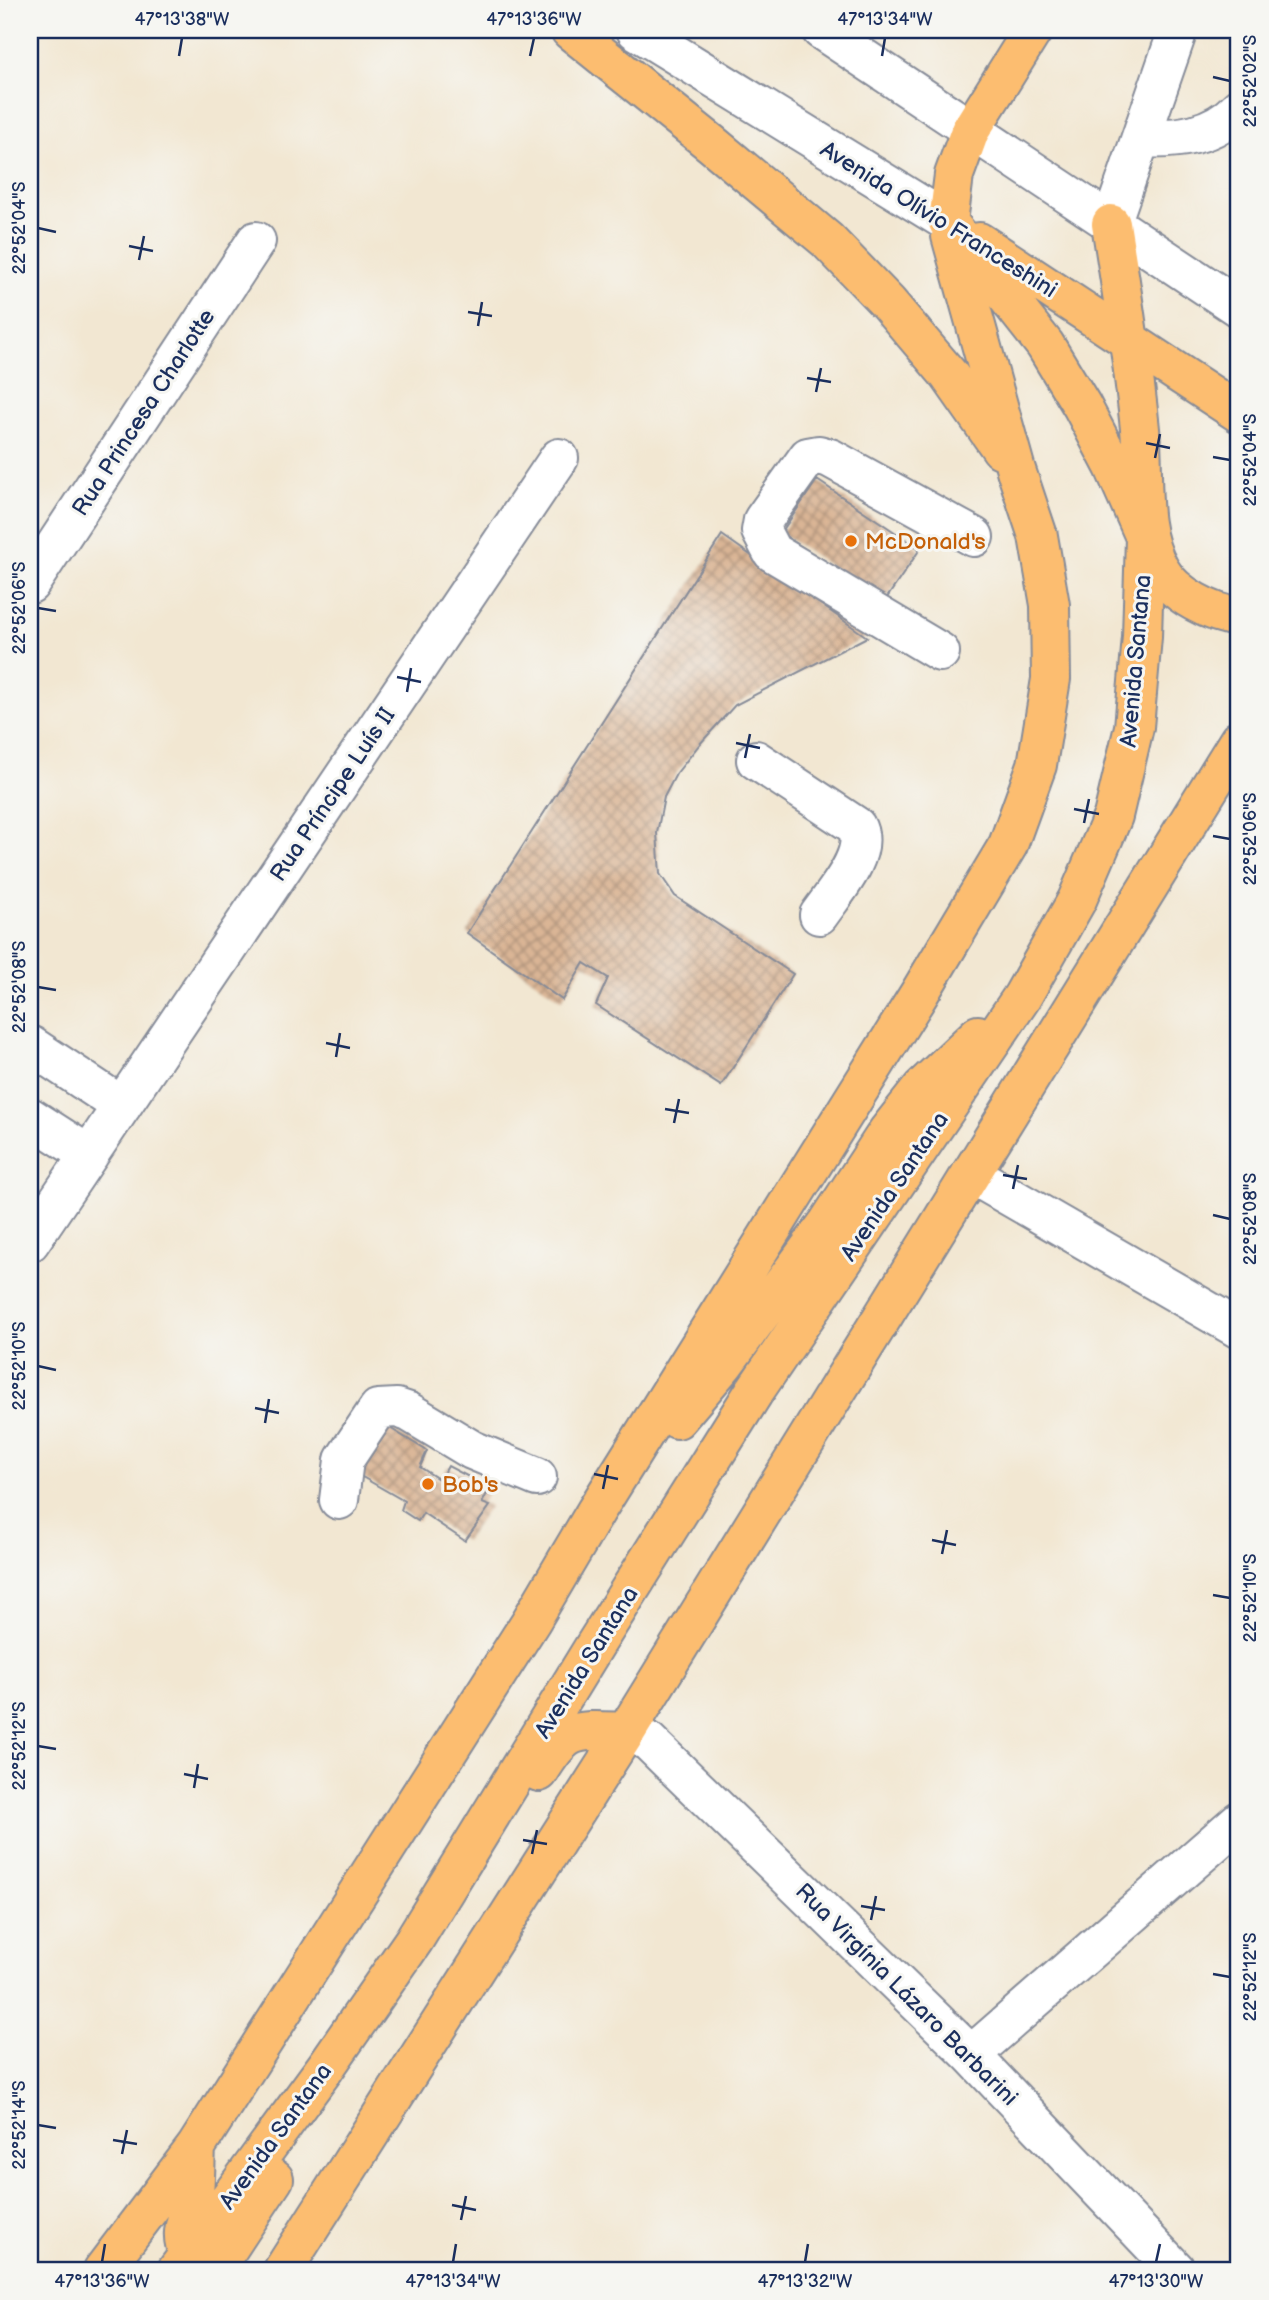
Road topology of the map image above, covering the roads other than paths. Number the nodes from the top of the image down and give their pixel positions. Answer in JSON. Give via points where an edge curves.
{"nodes":[{"id":1,"x":570,"y":30,"type":"edge"},
{"id":2,"x":636,"y":30,"type":"edge"},
{"id":3,"x":821,"y":30,"type":"edge"},
{"id":4,"x":1033,"y":30,"type":"edge"},
{"id":5,"x":1178,"y":30,"type":"edge"},
{"id":6,"x":1239,"y":108,"type":"edge"},
{"id":7,"x":970,"y":131,"type":"junction"},
{"id":8,"x":1141,"y":138,"type":"junction"},
{"id":9,"x":948,"y":222,"type":"junction"},
{"id":10,"x":1111,"y":224,"type":"junction"},
{"id":11,"x":256,"y":241,"type":"dead end"},
{"id":12,"x":1239,"y":308,"type":"edge"},
{"id":13,"x":1131,"y":342,"type":"junction"},
{"id":14,"x":1239,"y":413,"type":"edge"},
{"id":15,"x":559,"y":458,"type":"dead end"},
{"id":16,"x":1016,"y":470,"type":"junction"},
{"id":17,"x":974,"y":537,"type":"dead end"},
{"id":18,"x":1145,"y":537,"type":"junction"},
{"id":19,"x":30,"y":584,"type":"edge"},
{"id":20,"x":1239,"y":617,"type":"edge"},
{"id":21,"x":940,"y":652,"type":"dead end"},
{"id":22,"x":1239,"y":740,"type":"edge"},
{"id":23,"x":756,"y":760,"type":"dead end"},
{"id":24,"x":819,"y":915,"type":"dead end"},
{"id":25,"x":1022,"y":997,"type":"junction"},
{"id":26,"x":30,"y":1045,"type":"edge"},
{"id":27,"x":30,"y":1117,"type":"edge"},
{"id":28,"x":105,"y":1130,"type":"junction"},
{"id":29,"x":971,"y":1174,"type":"junction"},
{"id":30,"x":30,"y":1242,"type":"edge"},
{"id":31,"x":1239,"y":1329,"type":"edge"},
{"id":32,"x":537,"y":1477,"type":"dead end"},
{"id":33,"x":339,"y":1500,"type":"dead end"},
{"id":34,"x":603,"y":1503,"type":"junction"},
{"id":35,"x":626,"y":1732,"type":"junction"},
{"id":36,"x":1239,"y":1821,"type":"edge"},
{"id":37,"x":414,"y":1940,"type":"junction"},
{"id":38,"x":971,"y":2055,"type":"junction"},
{"id":39,"x":197,"y":2147,"type":"junction"},
{"id":40,"x":193,"y":2266,"type":"edge"},
{"id":41,"x":103,"y":2270,"type":"edge"},
{"id":42,"x":283,"y":2270,"type":"edge"},
{"id":43,"x":1176,"y":2270,"type":"edge"}],
"edges":[{"from":1,"to":16,"type":"main road","via":[[827,240],[950,376]]},
{"from":2,"to":9,"type":"street","name":"Avenida Olívio Franceshini"},
{"from":3,"to":7,"type":"street"},
{"from":4,"to":7,"type":"main road"},
{"from":5,"to":8,"type":"street"},
{"from":6,"to":8,"type":"street","via":[[1205,132],[1172,139]]},
{"from":7,"to":9,"type":"main road","via":[[954,175]]},
{"from":7,"to":10,"type":"street"},
{"from":8,"to":10,"type":"street"},
{"from":9,"to":13,"type":"main road","name":"Avenida Olívio Franceshini"},
{"from":9,"to":16,"type":"main road"},
{"from":9,"to":18,"type":"main road","name":"Avenida Santana","via":[[1045,345],[1114,467]]},
{"from":10,"to":12,"type":"street"},
{"from":10,"to":13,"type":"main road"},
{"from":11,"to":19,"type":"street","name":"Rua Princesa Charlotte"},
{"from":13,"to":14,"type":"main road","name":"Avenida Olívio Franceshini"},
{"from":13,"to":18,"type":"main road"},
{"from":15,"to":28,"type":"street","name":"Rua Príncipe Luís II"},
{"from":16,"to":34,"type":"main road","via":[[1038,536],[1048,594],[1051,679],[1037,765],[1008,845]]},
{"from":17,"to":21,"type":"street","via":[[819,455],[808,457],[762,520],[761,531],[772,552]]},
{"from":18,"to":20,"type":"main road","via":[[1161,572],[1188,599],[1222,616]]},
{"from":18,"to":25,"type":"main road","name":"Avenida Santana","via":[[1134,727],[1112,816],[1077,900]]},
{"from":22,"to":29,"type":"main road"},
{"from":23,"to":24,"type":"street","via":[[856,826],[860,834],[854,862]]},
{"from":25,"to":34,"type":"main road","via":[[922,1088],[724,1364]]},
{"from":25,"to":37,"type":"main road","name":"Avenida Santana","via":[[754,1392]]},
{"from":26,"to":28,"type":"street"},
{"from":27,"to":28,"type":"street"},
{"from":28,"to":30,"type":"street","name":"Rua Príncipe Luís II"},
{"from":29,"to":31,"type":"street"},
{"from":29,"to":35,"type":"main road"},
{"from":32,"to":33,"type":"street","via":[[472,1450],[410,1412],[378,1409],[344,1460]]},
{"from":34,"to":39,"type":"main road"},
{"from":35,"to":37,"type":"main road","via":[[586,1731],[567,1736],[554,1748],[474,1881]]},
{"from":35,"to":38,"type":"street","name":"Rua Virgínia Lázaro Barbarini","via":[[648,1741]]},
{"from":35,"to":42,"type":"main road"},
{"from":36,"to":38,"type":"street"},
{"from":37,"to":40,"type":"main road","name":"Avenida Santana"},
{"from":38,"to":43,"type":"street","name":"Rua Virgínia Lázaro Barbarini"},
{"from":39,"to":40,"type":"main road","via":[[193,2197],[182,2229]]},
{"from":39,"to":41,"type":"main road"}]}
